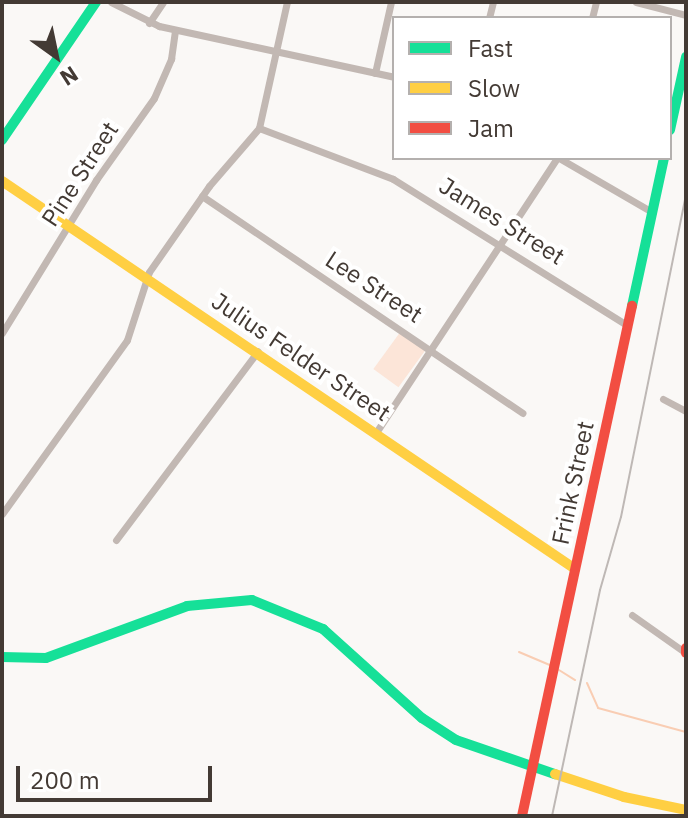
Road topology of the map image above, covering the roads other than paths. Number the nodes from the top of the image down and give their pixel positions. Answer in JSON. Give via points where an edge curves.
{"nodes":[{"id":1,"x":96,"y":2,"type":"edge"},
{"id":2,"x":111,"y":2,"type":"edge"},
{"id":3,"x":163,"y":2,"type":"edge"},
{"id":4,"x":287,"y":2,"type":"edge"},
{"id":5,"x":391,"y":2,"type":"edge"},
{"id":6,"x":636,"y":2,"type":"edge"},
{"id":7,"x":686,"y":15,"type":"edge"},
{"id":8,"x":149,"y":23,"type":"junction"},
{"id":9,"x":175,"y":30,"type":"junction"},
{"id":10,"x":277,"y":51,"type":"junction"},
{"id":11,"x":686,"y":57,"type":"edge"},
{"id":12,"x":375,"y":73,"type":"junction"},
{"id":13,"x":392,"y":77,"type":"edge"},
{"id":14,"x":672,"y":121,"type":"edge"},
{"id":15,"x":259,"y":128,"type":"junction"},
{"id":16,"x":2,"y":140,"type":"edge"},
{"id":17,"x":557,"y":160,"type":"edge"},
{"id":18,"x":561,"y":160,"type":"edge"},
{"id":19,"x":664,"y":160,"type":"edge"},
{"id":20,"x":2,"y":181,"type":"edge"},
{"id":21,"x":202,"y":196,"type":"junction"},
{"id":22,"x":652,"y":212,"type":"junction"},
{"id":23,"x":68,"y":226,"type":"junction"},
{"id":24,"x":501,"y":242,"type":"junction"},
{"id":25,"x":146,"y":277,"type":"junction"},
{"id":26,"x":628,"y":326,"type":"junction"},
{"id":27,"x":2,"y":333,"type":"edge"},
{"id":28,"x":430,"y":347,"type":"junction"},
{"id":29,"x":258,"y":351,"type":"junction"},
{"id":30,"x":663,"y":399,"type":"dead end"},
{"id":31,"x":686,"y":411,"type":"edge"},
{"id":32,"x":523,"y":413,"type":"dead end"},
{"id":33,"x":377,"y":431,"type":"junction"},
{"id":34,"x":2,"y":514,"type":"edge"},
{"id":35,"x":116,"y":540,"type":"dead end"},
{"id":36,"x":575,"y":569,"type":"junction"},
{"id":37,"x":632,"y":615,"type":"dead end"},
{"id":38,"x":685,"y":651,"type":"edge"},
{"id":39,"x":2,"y":657,"type":"edge"},
{"id":40,"x":533,"y":768,"type":"junction"},
{"id":41,"x":686,"y":810,"type":"edge"},
{"id":42,"x":522,"y":816,"type":"edge"}],
"edges":[{"from":1,"to":16,"type":"main road"},
{"from":2,"to":8,"type":"street"},
{"from":3,"to":8,"type":"street"},
{"from":4,"to":10,"type":"street"},
{"from":5,"to":12,"type":"street"},
{"from":6,"to":7,"type":"street"},
{"from":8,"to":9,"type":"street"},
{"from":9,"to":10,"type":"street"},
{"from":9,"to":23,"type":"street","name":"Pine Street","via":[[171,59],[154,98]]},
{"from":10,"to":12,"type":"street"},
{"from":10,"to":15,"type":"street"},
{"from":11,"to":14,"type":"main road"},
{"from":12,"to":13,"type":"street"},
{"from":15,"to":21,"type":"street"},
{"from":15,"to":24,"type":"street","name":"James Street","via":[[393,179]]},
{"from":17,"to":24,"type":"street"},
{"from":18,"to":22,"type":"street"},
{"from":19,"to":22,"type":"main road","name":"Frink Street"},
{"from":20,"to":23,"type":"main road","name":"Julius Felder Street"},
{"from":21,"to":25,"type":"street"},
{"from":21,"to":28,"type":"street","name":"Lee Street"},
{"from":22,"to":26,"type":"main road","name":"Frink Street"},
{"from":23,"to":25,"type":"main road","name":"Julius Felder Street"},
{"from":23,"to":27,"type":"street","name":"Pine Street"},
{"from":24,"to":26,"type":"street","name":"James Street"},
{"from":24,"to":28,"type":"street"},
{"from":25,"to":29,"type":"main road","name":"Julius Felder Street"},
{"from":25,"to":34,"type":"street","via":[[127,340]]},
{"from":26,"to":36,"type":"main road","name":"Frink Street"},
{"from":28,"to":32,"type":"street","name":"Lee Street"},
{"from":28,"to":33,"type":"street"},
{"from":29,"to":33,"type":"main road","name":"Julius Felder Street"},
{"from":29,"to":35,"type":"street"},
{"from":30,"to":31,"type":"street"},
{"from":33,"to":36,"type":"main road","name":"Julius Felder Street"},
{"from":36,"to":40,"type":"main road","name":"Frink Street"},
{"from":37,"to":38,"type":"street"},
{"from":39,"to":40,"type":"main road","via":[[57,656],[187,606],[234,599],[287,611],[346,648],[422,718],[456,740]]},
{"from":40,"to":41,"type":"main road"},
{"from":40,"to":42,"type":"main road","name":"Frink Street"}]}
